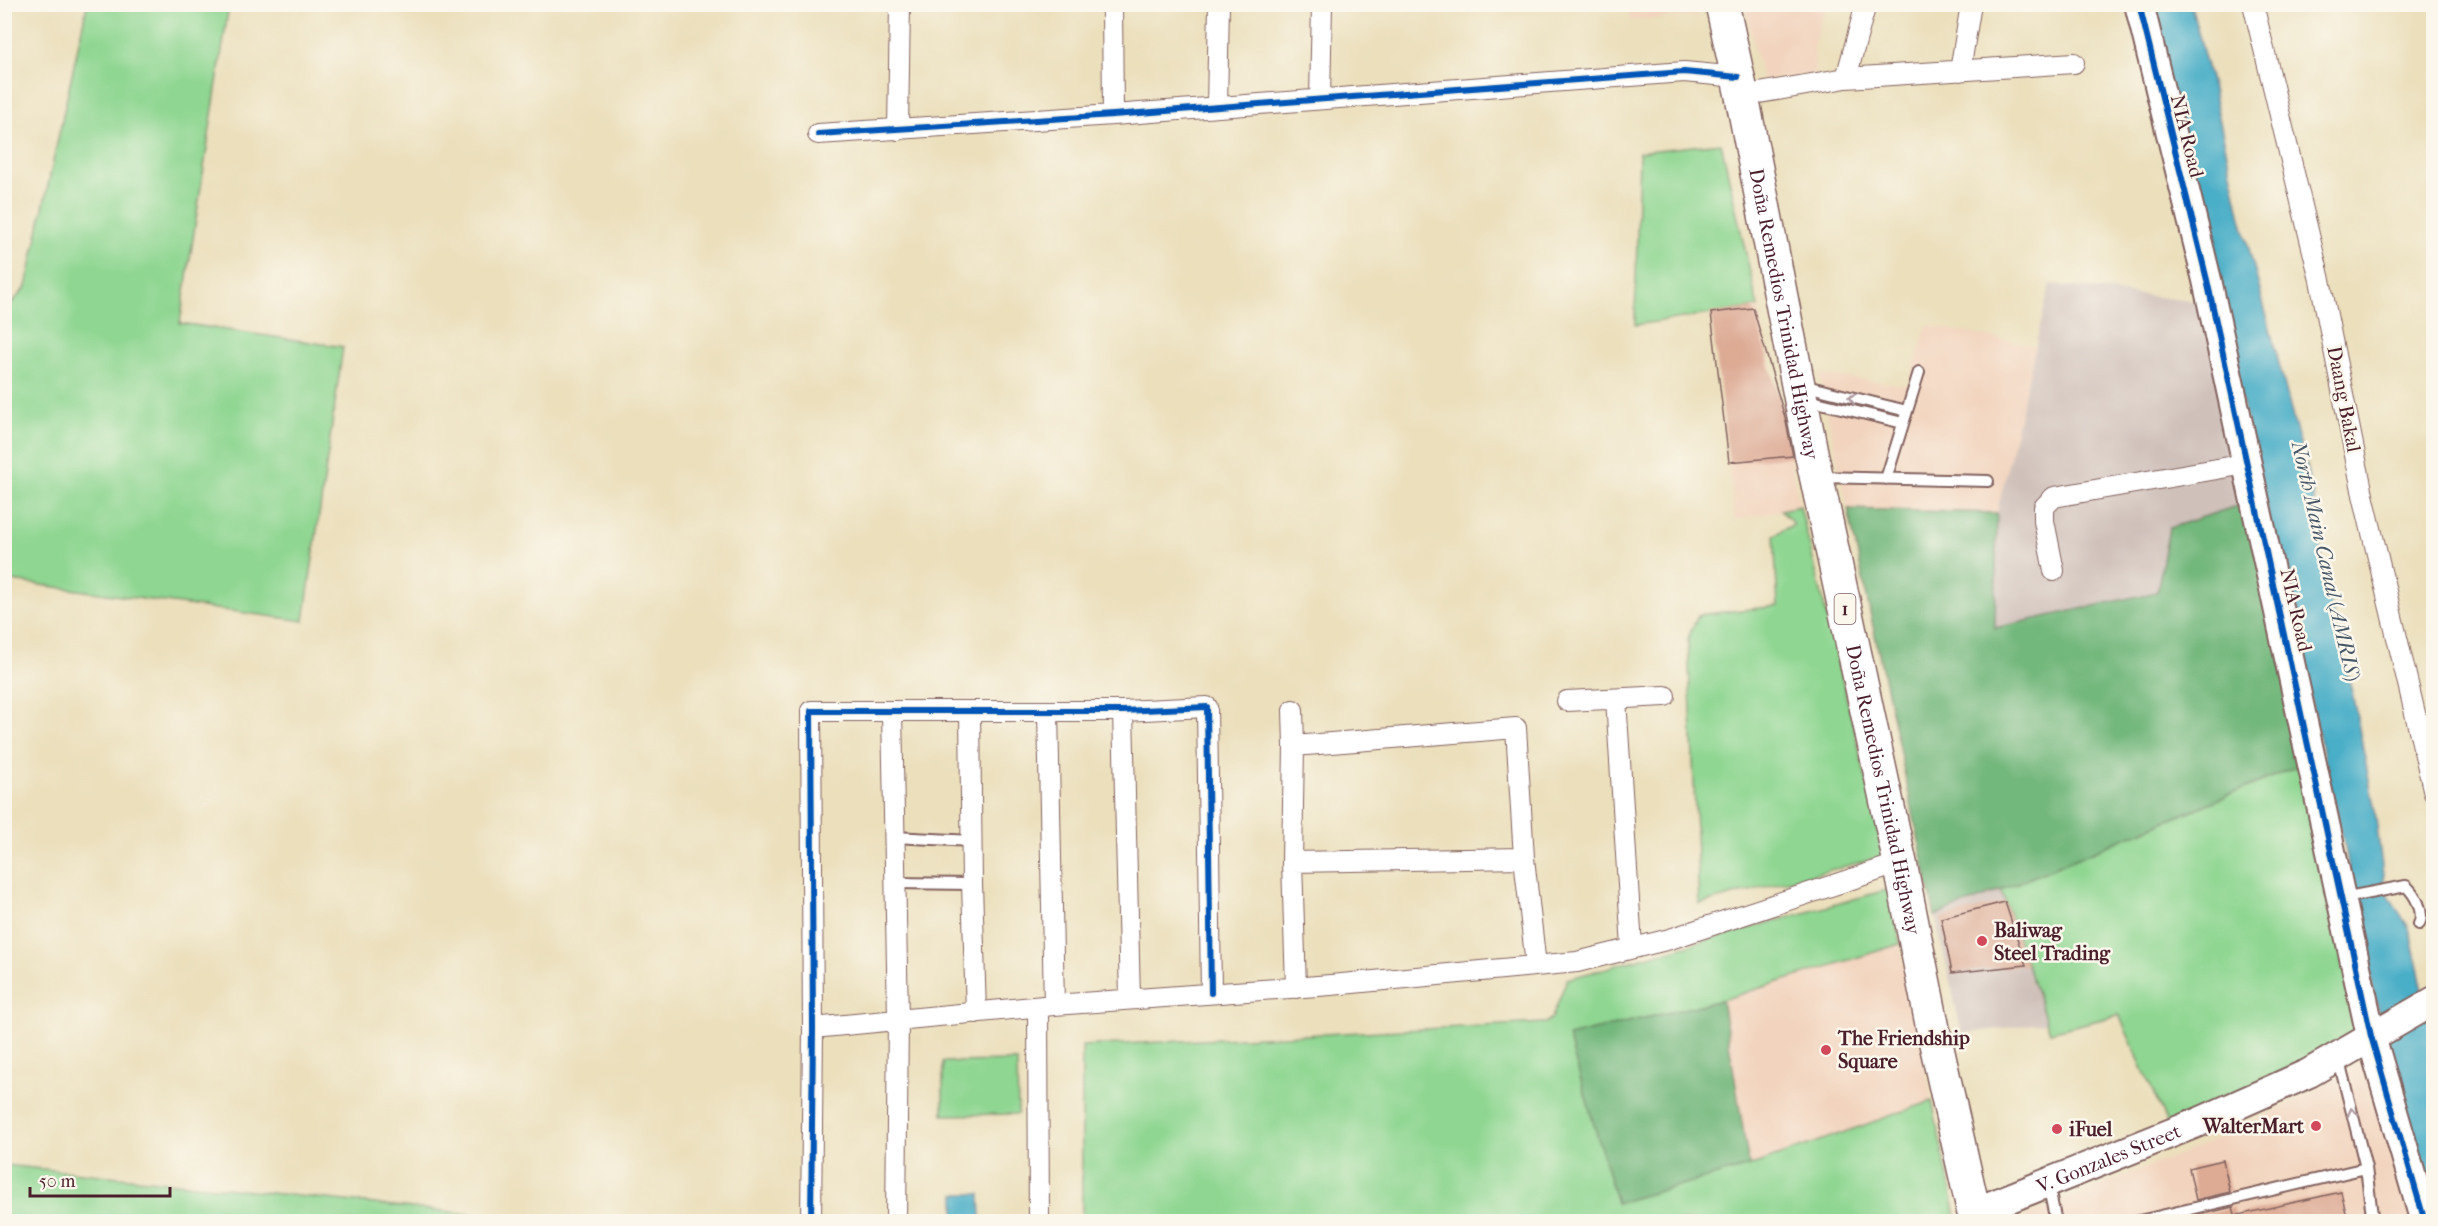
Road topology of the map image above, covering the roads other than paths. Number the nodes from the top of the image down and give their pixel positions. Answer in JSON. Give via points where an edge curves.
{"nodes":[{"id":1,"x":900,"y":4,"type":"edge"},
{"id":2,"x":1112,"y":4,"type":"edge"},
{"id":3,"x":1219,"y":4,"type":"edge"},
{"id":4,"x":1322,"y":4,"type":"edge"},
{"id":5,"x":1722,"y":4,"type":"edge"},
{"id":6,"x":1866,"y":4,"type":"edge"},
{"id":7,"x":1971,"y":4,"type":"edge"},
{"id":8,"x":2139,"y":4,"type":"edge"},
{"id":9,"x":2253,"y":4,"type":"edge"},
{"id":10,"x":2074,"y":63,"type":"dead end"},
{"id":11,"x":1960,"y":71,"type":"junction"},
{"id":12,"x":1846,"y":78,"type":"junction"},
{"id":13,"x":1740,"y":86,"type":"junction"},
{"id":14,"x":1320,"y":99,"type":"junction"},
{"id":15,"x":1217,"y":107,"type":"junction"},
{"id":16,"x":1113,"y":115,"type":"junction"},
{"id":17,"x":898,"y":130,"type":"junction"},
{"id":18,"x":818,"y":134,"type":"dead end"},
{"id":19,"x":1919,"y":372,"type":"dead end"},
{"id":20,"x":1800,"y":391,"type":"junction"},
{"id":21,"x":1905,"y":417,"type":"junction"},
{"id":22,"x":2246,"y":465,"type":"junction"},
{"id":23,"x":1817,"y":477,"type":"junction"},
{"id":24,"x":1886,"y":479,"type":"junction"},
{"id":25,"x":1988,"y":481,"type":"dead end"},
{"id":26,"x":2054,"y":571,"type":"dead end"},
{"id":27,"x":1665,"y":696,"type":"dead end"},
{"id":28,"x":1616,"y":699,"type":"junction"},
{"id":29,"x":1567,"y":701,"type":"dead end"},
{"id":30,"x":1293,"y":710,"type":"dead end"},
{"id":31,"x":892,"y":711,"type":"junction"},
{"id":32,"x":970,"y":711,"type":"junction"},
{"id":33,"x":1048,"y":711,"type":"junction"},
{"id":34,"x":1123,"y":711,"type":"junction"},
{"id":35,"x":1294,"y":746,"type":"junction"},
{"id":36,"x":2433,"y":793,"type":"edge"},
{"id":37,"x":894,"y":837,"type":"junction"},
{"id":38,"x":972,"y":841,"type":"junction"},
{"id":39,"x":1524,"y":858,"type":"junction"},
{"id":40,"x":1292,"y":862,"type":"junction"},
{"id":41,"x":1900,"y":862,"type":"junction"},
{"id":42,"x":894,"y":883,"type":"junction"},
{"id":43,"x":972,"y":884,"type":"junction"},
{"id":44,"x":2348,"y":899,"type":"junction"},
{"id":45,"x":2419,"y":924,"type":"dead end"},
{"id":46,"x":1632,"y":947,"type":"junction"},
{"id":47,"x":1536,"y":966,"type":"junction"},
{"id":48,"x":1296,"y":988,"type":"junction"},
{"id":49,"x":1211,"y":993,"type":"junction"},
{"id":50,"x":1130,"y":999,"type":"junction"},
{"id":51,"x":2433,"y":1001,"type":"edge"},
{"id":52,"x":1046,"y":1006,"type":"junction"},
{"id":53,"x":976,"y":1013,"type":"junction"},
{"id":54,"x":898,"y":1018,"type":"junction"},
{"id":55,"x":813,"y":1028,"type":"junction"},
{"id":56,"x":2377,"y":1033,"type":"junction"},
{"id":57,"x":2338,"y":1057,"type":"junction"},
{"id":58,"x":2366,"y":1168,"type":"junction"},
{"id":59,"x":2048,"y":1182,"type":"junction"},
{"id":60,"x":1976,"y":1217,"type":"edge"},
{"id":61,"x":811,"y":1221,"type":"edge"},
{"id":62,"x":896,"y":1221,"type":"edge"},
{"id":63,"x":1039,"y":1221,"type":"edge"},
{"id":64,"x":2055,"y":1221,"type":"edge"},
{"id":65,"x":2135,"y":1221,"type":"edge"},
{"id":66,"x":2370,"y":1221,"type":"edge"},
{"id":67,"x":2425,"y":1221,"type":"edge"}],
"edges":[{"from":1,"to":17,"type":"street"},
{"from":2,"to":16,"type":"street"},
{"from":3,"to":15,"type":"street"},
{"from":4,"to":14,"type":"street"},
{"from":5,"to":13,"type":"highway","name":"Doña Remedios Trinidad Highway","number":"1"},
{"from":6,"to":12,"type":"street"},
{"from":7,"to":11,"type":"street"},
{"from":8,"to":22,"type":"street","name":"NIA Road","via":[[2207,280]]},
{"from":9,"to":36,"type":"street","name":"Daang Bakal","via":[[2320,280],[2363,495]]},
{"from":10,"to":11,"type":"street"},
{"from":11,"to":12,"type":"street"},
{"from":12,"to":13,"type":"street"},
{"from":13,"to":14,"type":"street","via":[[1684,72]]},
{"from":13,"to":20,"type":"highway","name":"Doña Remedios Trinidad Highway","number":"1"},
{"from":14,"to":15,"type":"street"},
{"from":15,"to":16,"type":"street"},
{"from":16,"to":17,"type":"street"},
{"from":17,"to":18,"type":"street"},
{"from":19,"to":21,"type":"lane"},
{"from":20,"to":21,"type":"lane"},
{"from":20,"to":23,"type":"highway","name":"Doña Remedios Trinidad Highway","number":"1"},
{"from":21,"to":24,"type":"lane"},
{"from":22,"to":26,"type":"street","via":[[2055,497],[2044,507]]},
{"from":22,"to":44,"type":"street","name":"NIA Road"},
{"from":23,"to":24,"type":"lane"},
{"from":23,"to":41,"type":"highway","name":"Doña Remedios Trinidad Highway","number":"1"},
{"from":24,"to":25,"type":"lane"},
{"from":27,"to":28,"type":"street"},
{"from":28,"to":29,"type":"street"},
{"from":28,"to":46,"type":"street"},
{"from":30,"to":35,"type":"street"},
{"from":31,"to":32,"type":"street"},
{"from":31,"to":37,"type":"street"},
{"from":31,"to":55,"type":"street","via":[[811,711]]},
{"from":32,"to":33,"type":"street"},
{"from":32,"to":38,"type":"street"},
{"from":33,"to":34,"type":"street"},
{"from":33,"to":52,"type":"street"},
{"from":34,"to":49,"type":"street","via":[[1207,707]]},
{"from":34,"to":50,"type":"street"},
{"from":35,"to":39,"type":"street","via":[[1516,728]]},
{"from":35,"to":40,"type":"street"},
{"from":37,"to":38,"type":"lane"},
{"from":37,"to":42,"type":"street"},
{"from":38,"to":43,"type":"street"},
{"from":39,"to":40,"type":"street"},
{"from":39,"to":47,"type":"street"},
{"from":40,"to":48,"type":"street"},
{"from":41,"to":46,"type":"street","via":[[1670,939]]},
{"from":41,"to":60,"type":"highway","name":"Doña Remedios Trinidad Highway","number":"1"},
{"from":42,"to":43,"type":"lane"},
{"from":42,"to":54,"type":"street"},
{"from":43,"to":53,"type":"street"},
{"from":44,"to":45,"type":"lane","via":[[2406,886],[2421,912]]},
{"from":44,"to":56,"type":"street","name":"NIA Road"},
{"from":46,"to":47,"type":"street","via":[[1577,962]]},
{"from":47,"to":48,"type":"street"},
{"from":48,"to":49,"type":"street"},
{"from":49,"to":50,"type":"street"},
{"from":50,"to":52,"type":"street"},
{"from":51,"to":56,"type":"street","name":"V. Gonzales Street"},
{"from":52,"to":53,"type":"street"},
{"from":52,"to":63,"type":"street"},
{"from":53,"to":54,"type":"street"},
{"from":54,"to":55,"type":"street"},
{"from":54,"to":62,"type":"street"},
{"from":55,"to":61,"type":"street"},
{"from":56,"to":57,"type":"street","name":"V. Gonzales Street"},
{"from":56,"to":67,"type":"street","name":"NIA Road"},
{"from":58,"to":57,"type":"lane","one_way":true},
{"from":57,"to":59,"type":"street","name":"V. Gonzales Street","via":[[2199,1122]]},
{"from":58,"to":65,"type":"lane"},
{"from":58,"to":66,"type":"lane","via":[[2373,1215]]},
{"from":59,"to":60,"type":"street","name":"V. Gonzales Street"},
{"from":59,"to":64,"type":"lane"}]}
